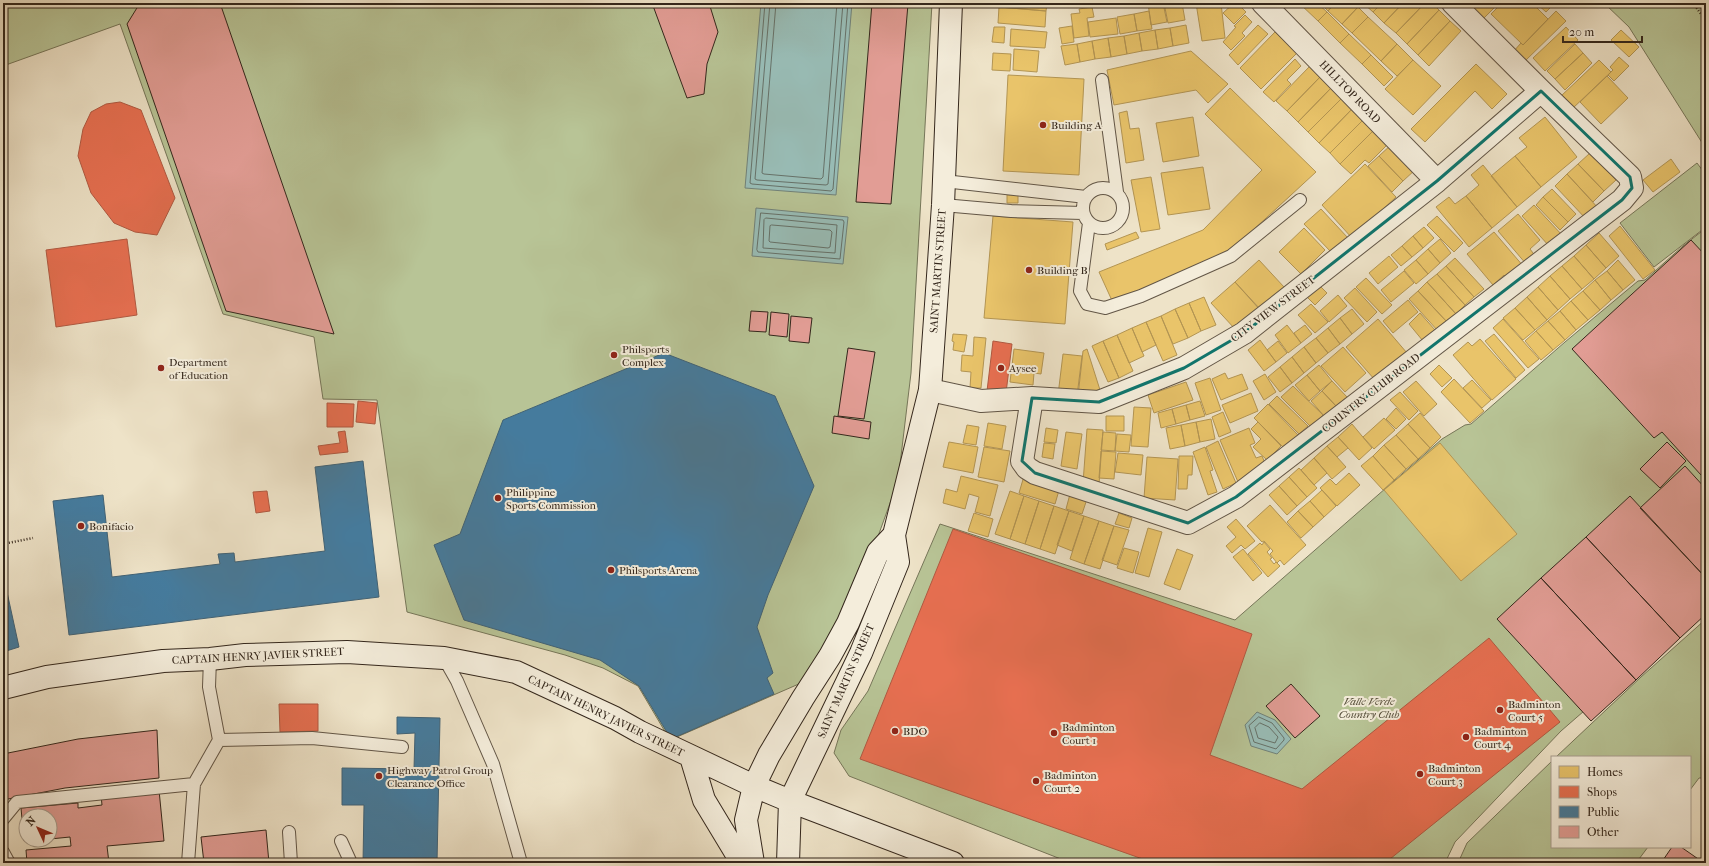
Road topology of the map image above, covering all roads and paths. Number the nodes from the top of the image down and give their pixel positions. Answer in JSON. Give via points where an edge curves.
{"nodes":[{"id":1,"x":951,"y":3,"type":"edge"},
{"id":2,"x":1264,"y":3,"type":"edge"},
{"id":3,"x":1453,"y":3,"type":"edge"},
{"id":4,"x":1693,"y":3,"type":"edge"},
{"id":5,"x":1706,"y":21,"type":"edge"},
{"id":6,"x":1102,"y":80,"type":"dead end"},
{"id":7,"x":1541,"y":91,"type":"junction"},
{"id":8,"x":944,"y":181,"type":"junction"},
{"id":9,"x":1437,"y":181,"type":"junction"},
{"id":10,"x":1001,"y":188,"type":"junction"},
{"id":11,"x":1117,"y":192,"type":"junction"},
{"id":12,"x":1086,"y":197,"type":"junction"},
{"id":13,"x":1300,"y":200,"type":"dead end"},
{"id":14,"x":943,"y":205,"type":"junction"},
{"id":15,"x":998,"y":210,"type":"junction"},
{"id":16,"x":1086,"y":218,"type":"junction"},
{"id":17,"x":930,"y":390,"type":"junction"},
{"id":18,"x":1032,"y":398,"type":"junction"},
{"id":19,"x":894,"y":535,"type":"junction"},
{"id":20,"x":32,"y":538,"type":"dead end"},
{"id":21,"x":3,"y":544,"type":"edge"},
{"id":22,"x":444,"y":658,"type":"junction"},
{"id":23,"x":210,"y":659,"type":"junction"},
{"id":24,"x":3,"y":688,"type":"edge"},
{"id":25,"x":219,"y":740,"type":"junction"},
{"id":26,"x":402,"y":747,"type":"dead end"},
{"id":27,"x":692,"y":757,"type":"junction"},
{"id":28,"x":194,"y":784,"type":"junction"},
{"id":29,"x":754,"y":786,"type":"junction"},
{"id":30,"x":790,"y":801,"type":"junction"},
{"id":31,"x":3,"y":819,"type":"edge"},
{"id":32,"x":288,"y":832,"type":"dead end"},
{"id":33,"x":341,"y":841,"type":"dead end"},
{"id":34,"x":3,"y":852,"type":"edge"},
{"id":35,"x":9,"y":863,"type":"edge"},
{"id":36,"x":188,"y":863,"type":"edge"},
{"id":37,"x":292,"y":863,"type":"edge"},
{"id":38,"x":351,"y":863,"type":"edge"},
{"id":39,"x":521,"y":863,"type":"edge"},
{"id":40,"x":742,"y":863,"type":"edge"},
{"id":41,"x":752,"y":863,"type":"edge"},
{"id":42,"x":788,"y":863,"type":"edge"},
{"id":43,"x":953,"y":863,"type":"edge"}],
"edges":[{"from":1,"to":8,"type":"street","name":"SAINT MARTIN STREET"},
{"from":2,"to":9,"type":"street","name":"HILLTOP ROAD"},
{"from":3,"to":7,"type":"street"},
{"from":4,"to":5,"type":"path"},
{"from":6,"to":11,"type":"lane"},
{"from":7,"to":9,"type":"street","name":"CITY VIEW STREET"},
{"from":7,"to":18,"type":"street","name":"COUNTRY CLUB ROAD","via":[[1630,177],[1632,188],[1622,200],[1236,497],[1188,523],[1035,473],[1022,461]]},
{"from":8,"to":10,"type":"lane"},
{"from":8,"to":14,"type":"street","name":"SAINT MARTIN STREET"},
{"from":9,"to":18,"type":"street","name":"CITY VIEW STREET","via":[[1244,333],[1184,368],[1099,402]]},
{"from":10,"to":12,"type":"lane"},
{"from":10,"to":15,"type":"lane"},
{"from":11,"to":12,"type":"lane","via":[[1106,187],[1094,189]]},
{"from":11,"to":16,"type":"lane","via":[[1123,201],[1124,212],[1119,222],[1110,228],[1098,228]]},
{"from":12,"to":16,"type":"lane","via":[[1083,205]]},
{"from":13,"to":16,"type":"lane","via":[[1231,256],[1141,296],[1105,308],[1087,304],[1080,291]]},
{"from":14,"to":15,"type":"lane"},
{"from":14,"to":17,"type":"street","name":"SAINT MARTIN STREET"},
{"from":15,"to":16,"type":"lane"},
{"from":17,"to":18,"type":"street","name":"CITY VIEW STREET","via":[[981,401]]},
{"from":17,"to":19,"type":"street","name":"SAINT MARTIN STREET"},
{"from":19,"to":29,"type":"street","name":"SAINT MARTIN STREET","via":[[878,552],[848,623]]},
{"from":19,"to":30,"type":"street","name":"SAINT MARTIN STREET","via":[[898,562],[862,653]]},
{"from":20,"to":21,"type":"path"},
{"from":22,"to":23,"type":"street","name":"CAPTAIN HENRY JAVIER STREET","via":[[347,652],[245,655]]},
{"from":22,"to":27,"type":"street","name":"CAPTAIN HENRY JAVIER STREET","via":[[516,672]]},
{"from":22,"to":39,"type":"lane","via":[[493,764]]},
{"from":23,"to":24,"type":"street","name":"CAPTAIN HENRY JAVIER STREET","via":[[163,661],[47,677]]},
{"from":23,"to":25,"type":"lane","via":[[209,687]]},
{"from":25,"to":26,"type":"lane","via":[[312,738]]},
{"from":25,"to":28,"type":"lane"},
{"from":27,"to":29,"type":"street","name":"CAPTAIN HENRY JAVIER STREET"},
{"from":27,"to":40,"type":"street","via":[[704,800]]},
{"from":28,"to":31,"type":"lane","via":[[17,802]]},
{"from":28,"to":36,"type":"lane"},
{"from":29,"to":30,"type":"street","name":"CAPTAIN HENRY JAVIER STREET"},
{"from":29,"to":41,"type":"street","name":"SAINT MARTIN STREET","via":[[746,820]]},
{"from":30,"to":42,"type":"street"},
{"from":30,"to":43,"type":"street","name":"CAPTAIN HENRY JAVIER STREET"},
{"from":32,"to":37,"type":"lane"},
{"from":33,"to":38,"type":"lane"},
{"from":34,"to":35,"type":"lane"}]}
